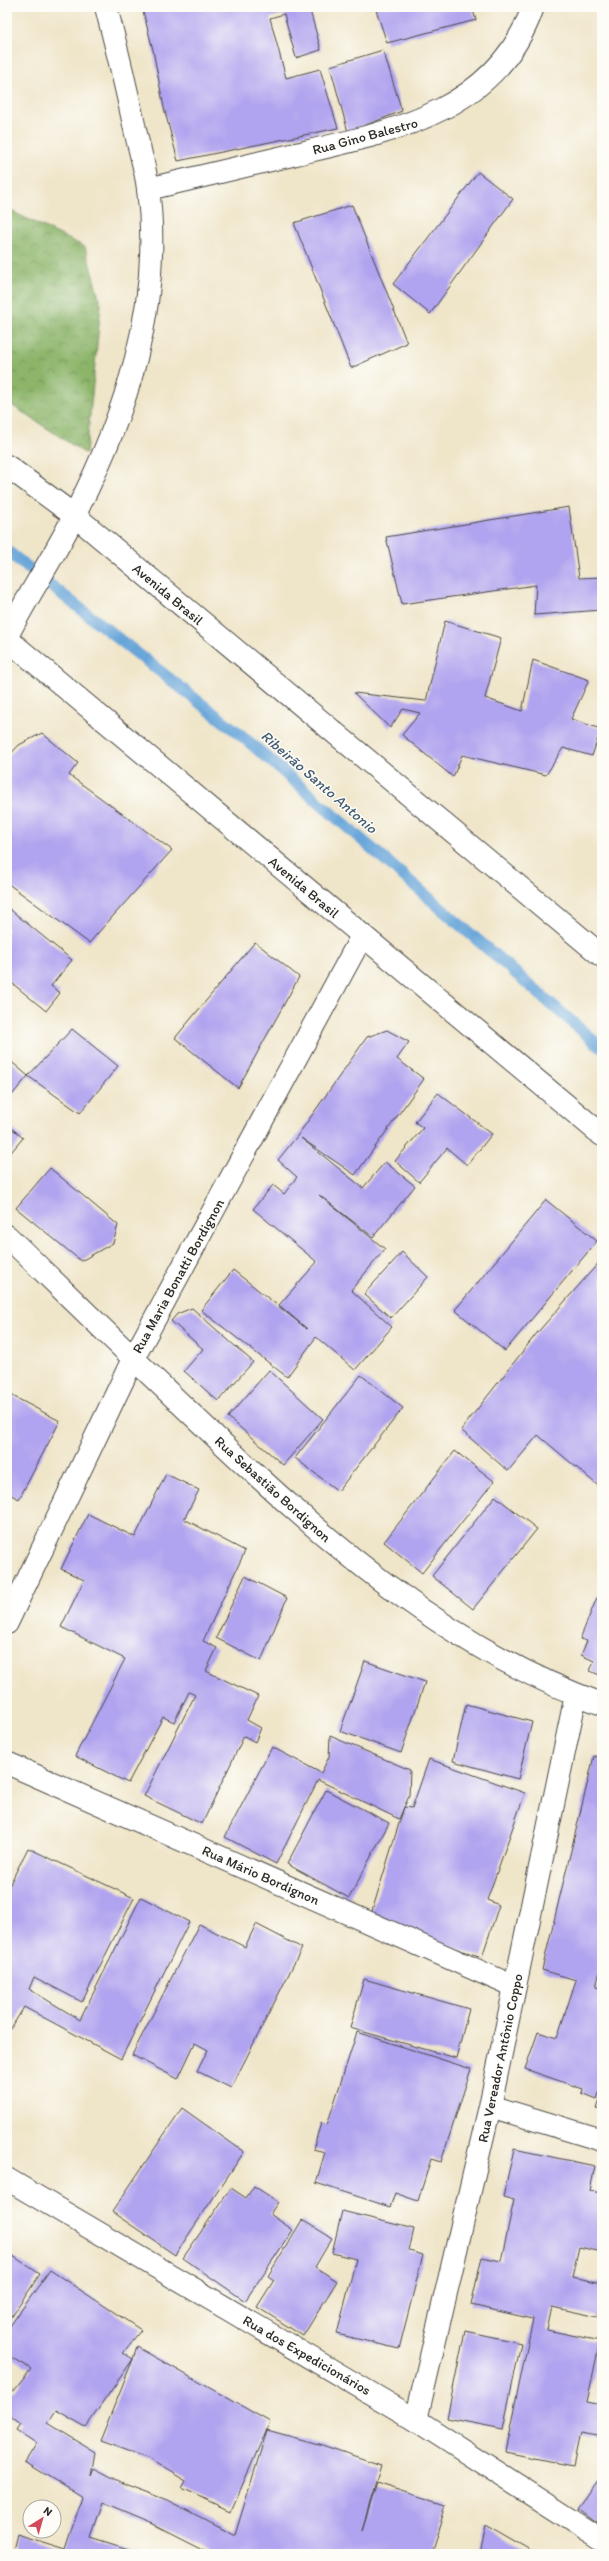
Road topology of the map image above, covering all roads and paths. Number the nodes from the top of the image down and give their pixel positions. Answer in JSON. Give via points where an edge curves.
{"nodes":[{"id":1,"x":106,"y":7,"type":"edge"},
{"id":2,"x":534,"y":7,"type":"edge"},
{"id":3,"x":148,"y":189,"type":"junction"},
{"id":4,"x":7,"y":466,"type":"edge"},
{"id":5,"x":71,"y":522,"type":"junction"},
{"id":6,"x":7,"y":637,"type":"edge"},
{"id":7,"x":362,"y":936,"type":"junction"},
{"id":8,"x":602,"y":956,"type":"edge"},
{"id":9,"x":602,"y":1134,"type":"edge"},
{"id":10,"x":7,"y":1236,"type":"edge"},
{"id":11,"x":133,"y":1359,"type":"junction"},
{"id":12,"x":7,"y":1623,"type":"edge"},
{"id":13,"x":576,"y":1695,"type":"junction"},
{"id":14,"x":602,"y":1704,"type":"edge"},
{"id":15,"x":7,"y":1763,"type":"edge"},
{"id":16,"x":515,"y":1987,"type":"junction"},
{"id":17,"x":490,"y":2106,"type":"junction"},
{"id":18,"x":602,"y":2140,"type":"edge"},
{"id":19,"x":7,"y":2179,"type":"edge"},
{"id":20,"x":416,"y":2420,"type":"junction"},
{"id":21,"x":602,"y":2540,"type":"edge"}],
"edges":[{"from":1,"to":3,"type":"street"},
{"from":2,"to":3,"type":"street","name":"Rua Gino Balestro","via":[[527,27],[508,55],[486,80],[460,99],[425,119],[383,134]]},
{"from":3,"to":5,"type":"street","via":[[152,254],[148,305],[138,354],[121,412]]},
{"from":4,"to":5,"type":"street","name":"Avenida Brasil"},
{"from":5,"to":6,"type":"street"},
{"from":5,"to":8,"type":"street","name":"Avenida Brasil"},
{"from":6,"to":7,"type":"street","name":"Avenida Brasil"},
{"from":7,"to":9,"type":"street","name":"Avenida Brasil"},
{"from":7,"to":11,"type":"street","name":"Rua Maria Bonatti Bordignon"},
{"from":10,"to":11,"type":"street","name":"Rua Sebastião Bordignon"},
{"from":11,"to":12,"type":"street","name":"Rua Maria Bonatti Bordignon"},
{"from":11,"to":13,"type":"street","name":"Rua Sebastião Bordignon","via":[[262,1481],[350,1557],[420,1610],[471,1642],[510,1664]]},
{"from":13,"to":14,"type":"street","name":"Rua Sebastião Bordignon"},
{"from":13,"to":16,"type":"street","name":"Rua Vereador Antônio Coppo"},
{"from":15,"to":16,"type":"street","name":"Rua Mário Bordignon"},
{"from":16,"to":17,"type":"street","name":"Rua Vereador Antônio Coppo"},
{"from":17,"to":18,"type":"street"},
{"from":17,"to":20,"type":"street","name":"Rua Vereador Antônio Coppo"},
{"from":19,"to":20,"type":"street","name":"Rua dos Expedicionários"},
{"from":20,"to":21,"type":"street","name":"Rua dos Expedicionários"}]}
